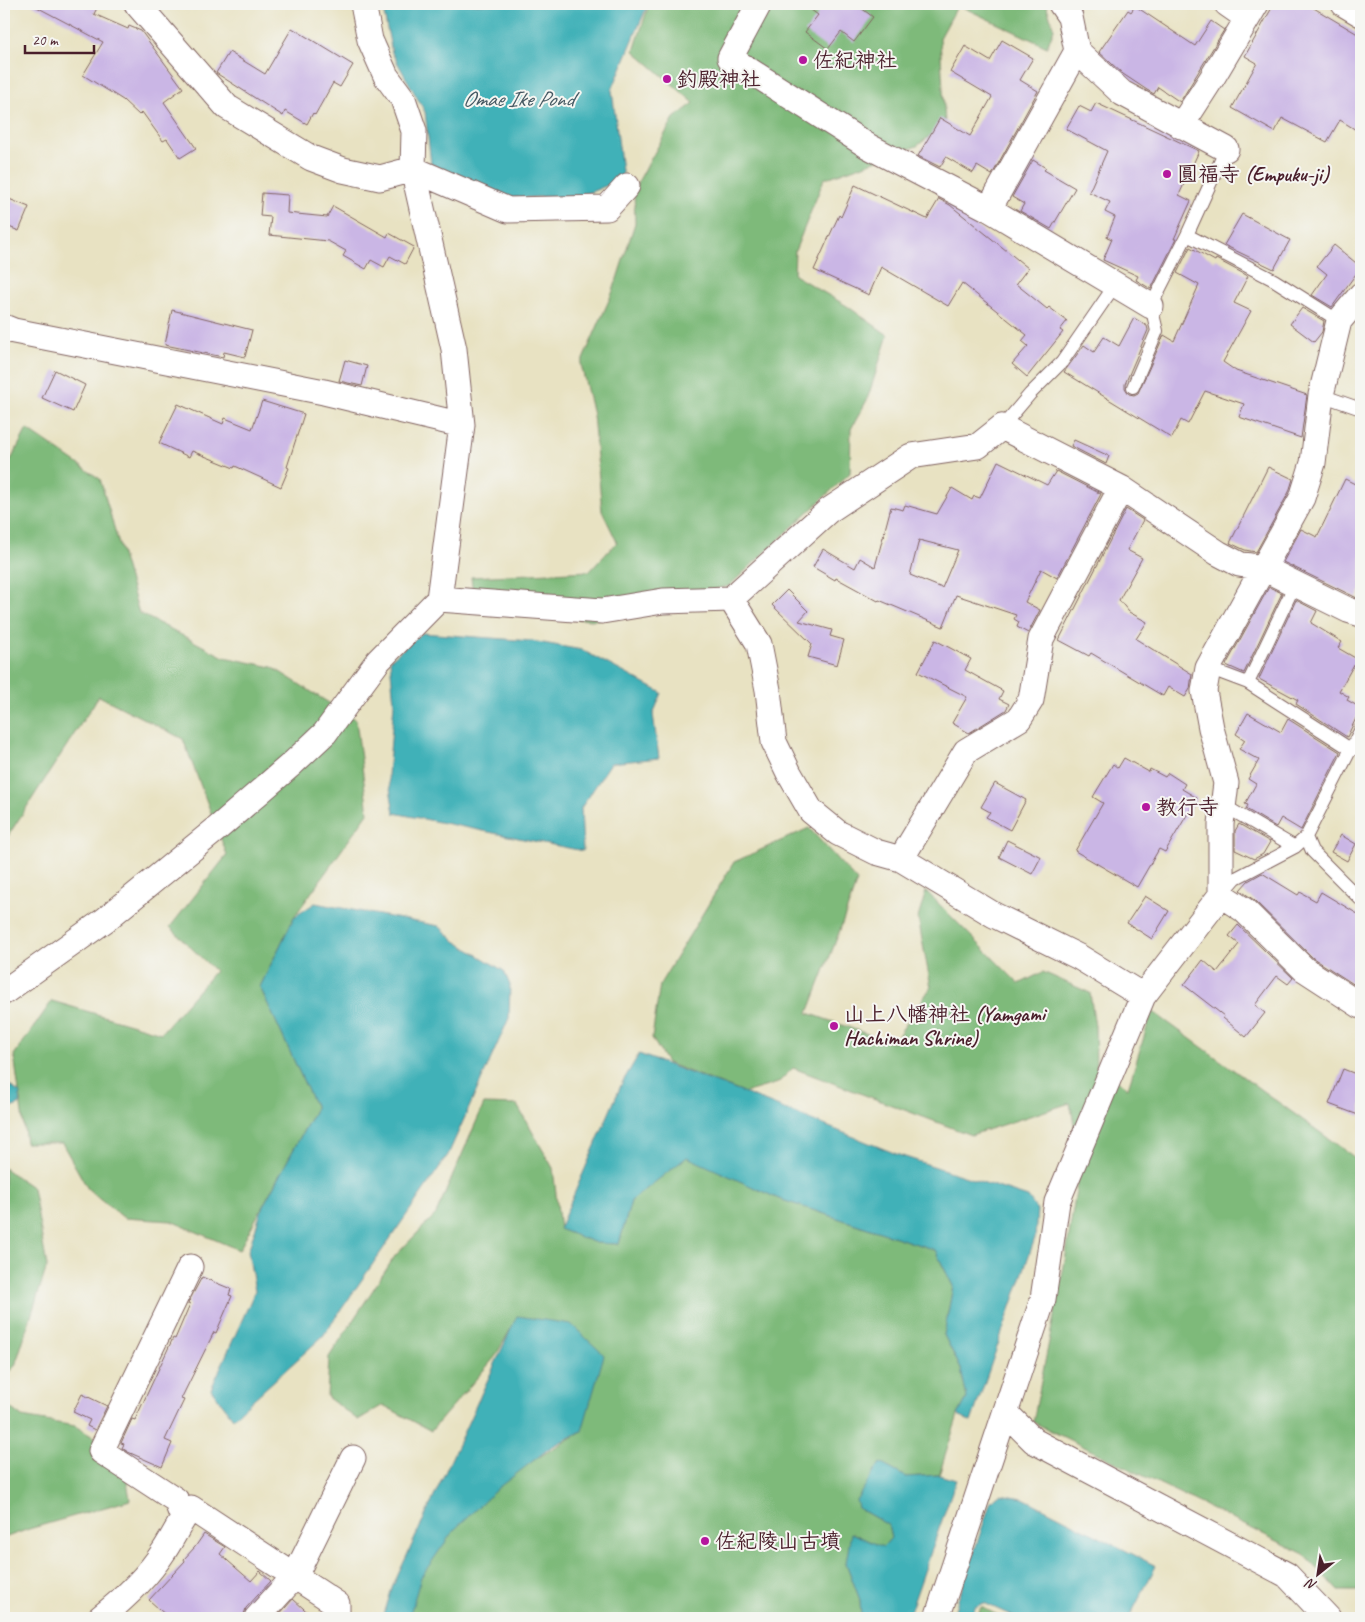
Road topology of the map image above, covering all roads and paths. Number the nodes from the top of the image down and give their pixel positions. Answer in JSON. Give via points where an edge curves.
{"nodes":[{"id":1,"x":137,"y":4,"type":"edge"},
{"id":2,"x":363,"y":4,"type":"edge"},
{"id":3,"x":759,"y":4,"type":"edge"},
{"id":4,"x":1061,"y":4,"type":"edge"},
{"id":5,"x":1227,"y":4,"type":"edge"},
{"id":6,"x":1344,"y":4,"type":"edge"},
{"id":7,"x":1252,"y":11,"type":"edge"},
{"id":8,"x":1361,"y":14,"type":"edge"},
{"id":9,"x":1077,"y":51,"type":"junction"},
{"id":10,"x":1181,"y":126,"type":"junction"},
{"id":11,"x":1226,"y":149,"type":"joint"},
{"id":12,"x":413,"y":169,"type":"junction"},
{"id":13,"x":627,"y":186,"type":"dead end"},
{"id":14,"x":989,"y":209,"type":"junction"},
{"id":15,"x":1187,"y":235,"type":"junction"},
{"id":16,"x":1115,"y":285,"type":"junction"},
{"id":17,"x":1361,"y":295,"type":"edge"},
{"id":18,"x":1151,"y":306,"type":"junction"},
{"id":19,"x":1339,"y":321,"type":"junction"},
{"id":20,"x":4,"y":327,"type":"edge"},
{"id":21,"x":1133,"y":387,"type":"dead end"},
{"id":22,"x":1321,"y":395,"type":"junction"},
{"id":23,"x":1361,"y":409,"type":"edge"},
{"id":24,"x":462,"y":425,"type":"junction"},
{"id":25,"x":1002,"y":427,"type":"junction"},
{"id":26,"x":1121,"y":488,"type":"junction"},
{"id":27,"x":1263,"y":568,"type":"junction"},
{"id":28,"x":1295,"y":584,"type":"junction"},
{"id":29,"x":439,"y":599,"type":"junction"},
{"id":30,"x":731,"y":599,"type":"junction"},
{"id":31,"x":1361,"y":614,"type":"edge"},
{"id":32,"x":1208,"y":668,"type":"junction"},
{"id":33,"x":1248,"y":683,"type":"junction"},
{"id":34,"x":1361,"y":729,"type":"edge"},
{"id":35,"x":1352,"y":750,"type":"junction"},
{"id":36,"x":1224,"y":806,"type":"junction"},
{"id":37,"x":1306,"y":837,"type":"junction"},
{"id":38,"x":1295,"y":847,"type":"junction"},
{"id":39,"x":901,"y":859,"type":"junction"},
{"id":40,"x":1221,"y":895,"type":"junction"},
{"id":41,"x":1361,"y":900,"type":"edge"},
{"id":42,"x":4,"y":992,"type":"edge"},
{"id":43,"x":1142,"y":996,"type":"junction"},
{"id":44,"x":1361,"y":1006,"type":"edge"},
{"id":45,"x":190,"y":1267,"type":"dead end"},
{"id":46,"x":1006,"y":1413,"type":"junction"},
{"id":47,"x":353,"y":1458,"type":"dead end"},
{"id":48,"x":183,"y":1518,"type":"junction"},
{"id":49,"x":295,"y":1576,"type":"junction"},
{"id":50,"x":100,"y":1618,"type":"edge"},
{"id":51,"x":257,"y":1618,"type":"edge"},
{"id":52,"x":337,"y":1618,"type":"edge"},
{"id":53,"x":937,"y":1618,"type":"edge"},
{"id":54,"x":1328,"y":1618,"type":"edge"}],
"edges":[{"from":1,"to":12,"type":"street","via":[[227,107],[311,158],[343,170],[380,178]]},
{"from":2,"to":12,"type":"street","via":[[370,40],[386,76],[402,99],[414,131]]},
{"from":3,"to":14,"type":"street","via":[[730,58],[868,146]]},
{"from":4,"to":9,"type":"street","via":[[1070,17]]},
{"from":5,"to":7,"type":"street"},
{"from":6,"to":8,"type":"street"},
{"from":7,"to":10,"type":"street"},
{"from":9,"to":10,"type":"street","via":[[1122,93]]},
{"from":9,"to":14,"type":"street"},
{"from":10,"to":11,"type":"street"},
{"from":11,"to":15,"type":"lane"},
{"from":12,"to":13,"type":"street","via":[[508,210],[607,208]]},
{"from":12,"to":24,"type":"street","via":[[454,350]]},
{"from":14,"to":16,"type":"street"},
{"from":15,"to":18,"type":"lane"},
{"from":15,"to":19,"type":"lane","via":[[1274,280]]},
{"from":16,"to":18,"type":"street"},
{"from":16,"to":25,"type":"lane","via":[[1062,362]]},
{"from":17,"to":19,"type":"street"},
{"from":18,"to":21,"type":"lane","via":[[1157,331]]},
{"from":19,"to":22,"type":"street"},
{"from":20,"to":24,"type":"street","via":[[324,392]]},
{"from":22,"to":23,"type":"lane"},
{"from":22,"to":27,"type":"street","via":[[1313,463],[1302,498]]},
{"from":24,"to":29,"type":"street"},
{"from":25,"to":26,"type":"street"},
{"from":25,"to":30,"type":"street","via":[[978,446],[911,456],[828,511]]},
{"from":26,"to":27,"type":"street","via":[[1218,553],[1239,564]]},
{"from":26,"to":39,"type":"street","via":[[1041,639],[1031,700],[1019,719],[966,751]]},
{"from":27,"to":28,"type":"street"},
{"from":27,"to":32,"type":"street"},
{"from":28,"to":31,"type":"street"},
{"from":28,"to":33,"type":"lane"},
{"from":29,"to":30,"type":"street","via":[[602,611],[663,601]]},
{"from":29,"to":42,"type":"street","via":[[378,662],[325,733],[293,763],[105,920]]},
{"from":30,"to":39,"type":"street","via":[[759,644],[774,742],[788,773],[812,811],[838,833],[876,852]]},
{"from":32,"to":33,"type":"lane"},
{"from":32,"to":36,"type":"street","via":[[1204,691],[1226,783]]},
{"from":33,"to":35,"type":"lane"},
{"from":34,"to":35,"type":"lane"},
{"from":35,"to":37,"type":"lane"},
{"from":36,"to":38,"type":"lane"},
{"from":36,"to":40,"type":"street"},
{"from":37,"to":38,"type":"lane"},
{"from":37,"to":41,"type":"lane","via":[[1312,851]]},
{"from":38,"to":40,"type":"lane","via":[[1236,878]]},
{"from":39,"to":43,"type":"street","via":[[994,915],[1079,957]]},
{"from":40,"to":43,"type":"street"},
{"from":40,"to":44,"type":"street","via":[[1244,910],[1304,969]]},
{"from":43,"to":46,"type":"street","via":[[1057,1202],[1043,1299]]},
{"from":45,"to":48,"type":"street","via":[[100,1451],[176,1500]]},
{"from":46,"to":53,"type":"street"},
{"from":46,"to":54,"type":"street","via":[[1034,1441],[1287,1576]]},
{"from":47,"to":49,"type":"street"},
{"from":48,"to":49,"type":"street","via":[[191,1508]]},
{"from":48,"to":50,"type":"street","via":[[150,1571]]},
{"from":49,"to":51,"type":"street"},
{"from":49,"to":52,"type":"street","via":[[337,1604]]}]}
